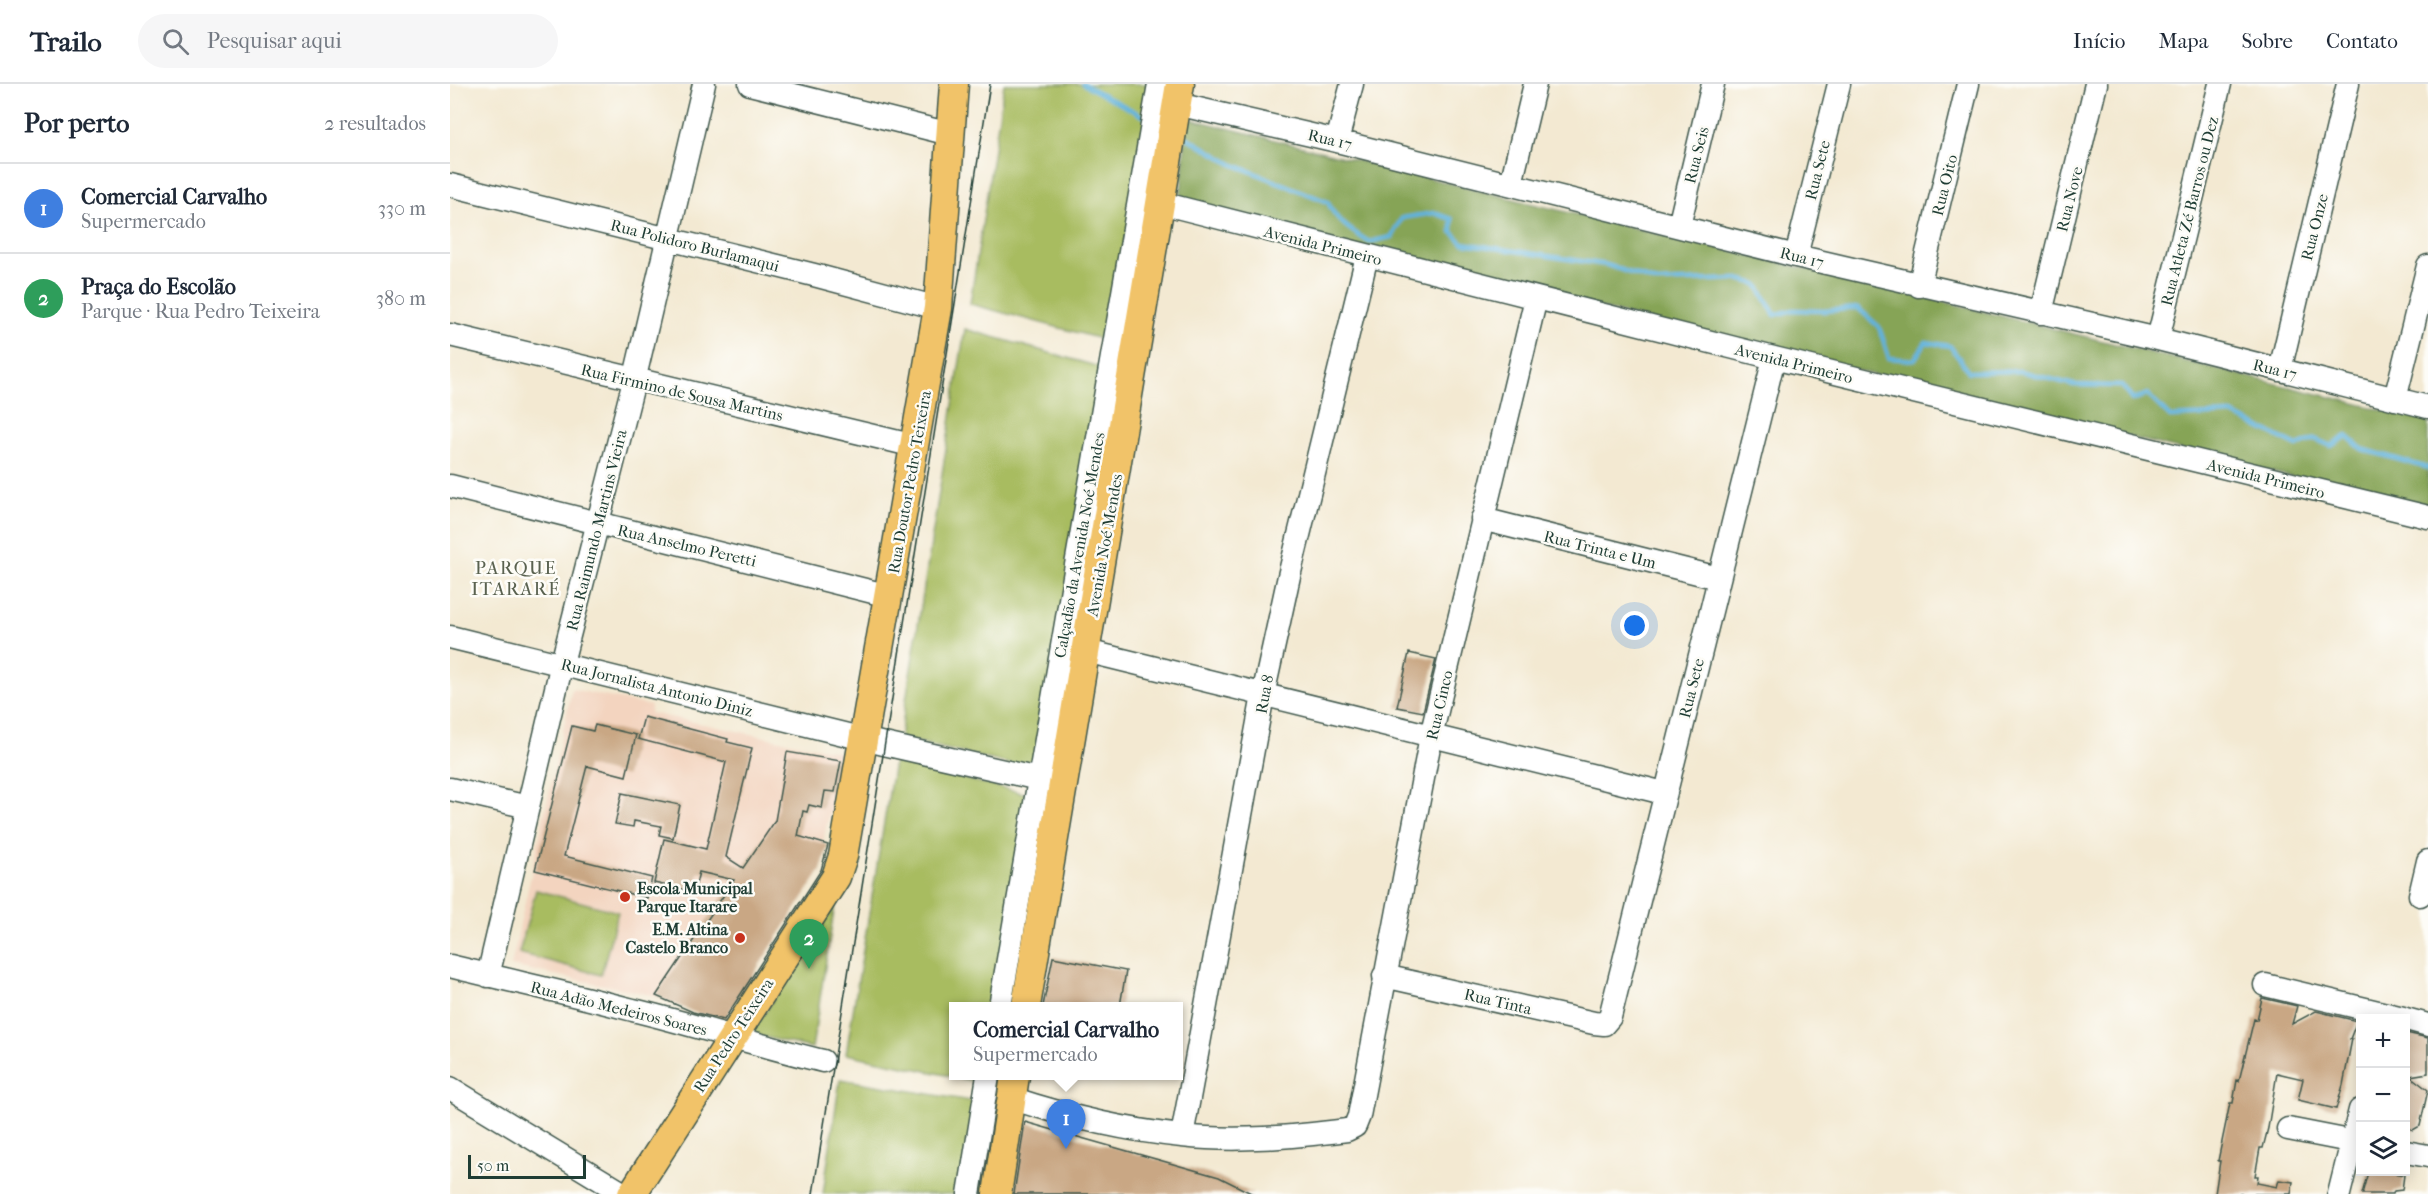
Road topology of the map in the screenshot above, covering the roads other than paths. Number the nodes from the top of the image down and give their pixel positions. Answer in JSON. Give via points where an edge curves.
{"nodes":[{"id":1,"x":704,"y":84,"type":"edge"},
{"id":2,"x":750,"y":84,"type":"edge"},
{"id":3,"x":954,"y":84,"type":"edge"},
{"id":4,"x":1352,"y":84,"type":"edge"},
{"id":5,"x":1535,"y":84,"type":"edge"},
{"id":6,"x":1713,"y":84,"type":"edge"},
{"id":7,"x":1839,"y":84,"type":"edge"},
{"id":8,"x":1968,"y":84,"type":"edge"},
{"id":9,"x":2096,"y":84,"type":"edge"},
{"id":10,"x":2220,"y":84,"type":"edge"},
{"id":11,"x":2348,"y":84,"type":"edge"},
{"id":12,"x":1172,"y":91,"type":"edge"},
{"id":13,"x":950,"y":134,"type":"junction"},
{"id":14,"x":1338,"y":141,"type":"junction"},
{"id":15,"x":1511,"y":184,"type":"junction"},
{"id":16,"x":450,"y":185,"type":"edge"},
{"id":17,"x":1161,"y":203,"type":"junction"},
{"id":18,"x":1679,"y":226,"type":"junction"},
{"id":19,"x":667,"y":238,"type":"junction"},
{"id":20,"x":1367,"y":256,"type":"junction"},
{"id":21,"x":1796,"y":256,"type":"junction"},
{"id":22,"x":2428,"y":266,"type":"edge"},
{"id":23,"x":1919,"y":285,"type":"junction"},
{"id":24,"x":1536,"y":298,"type":"junction"},
{"id":25,"x":938,"y":308,"type":"junction"},
{"id":26,"x":2041,"y":313,"type":"junction"},
{"id":27,"x":450,"y":335,"type":"edge"},
{"id":28,"x":2158,"y":339,"type":"junction"},
{"id":29,"x":1774,"y":358,"type":"junction"},
{"id":30,"x":2280,"y":370,"type":"junction"},
{"id":31,"x":634,"y":381,"type":"junction"},
{"id":32,"x":2395,"y":399,"type":"junction"},
{"id":33,"x":2428,"y":407,"type":"edge"},
{"id":34,"x":915,"y":446,"type":"junction"},
{"id":35,"x":450,"y":486,"type":"edge"},
{"id":36,"x":2428,"y":517,"type":"edge"},
{"id":37,"x":1482,"y":519,"type":"junction"},
{"id":38,"x":598,"y":524,"type":"junction"},
{"id":39,"x":1718,"y":578,"type":"junction"},
{"id":40,"x":889,"y":596,"type":"junction"},
{"id":41,"x":450,"y":637,"type":"edge"},
{"id":42,"x":1086,"y":651,"type":"junction"},
{"id":43,"x":562,"y":663,"type":"junction"},
{"id":44,"x":1263,"y":695,"type":"junction"},
{"id":45,"x":1431,"y":736,"type":"junction"},
{"id":46,"x":865,"y":738,"type":"junction"},
{"id":47,"x":1050,"y":782,"type":"junction"},
{"id":48,"x":450,"y":789,"type":"edge"},
{"id":49,"x":1664,"y":793,"type":"junction"},
{"id":50,"x":528,"y":807,"type":"junction"},
{"id":51,"x":2428,"y":861,"type":"edge"},
{"id":52,"x":836,"y":877,"type":"joint"},
{"id":53,"x":2420,"y":895,"type":"dead end"},
{"id":54,"x":450,"y":966,"type":"edge"},
{"id":55,"x":488,"y":976,"type":"junction"},
{"id":56,"x":1384,"y":976,"type":"junction"},
{"id":57,"x":2265,"y":985,"type":"dead end"},
{"id":58,"x":1001,"y":1002,"type":"edge"},
{"id":59,"x":1026,"y":1002,"type":"edge"},
{"id":60,"x":2378,"y":1014,"type":"edge"},
{"id":61,"x":1610,"y":1017,"type":"joint"},
{"id":62,"x":2410,"y":1021,"type":"edge"},
{"id":63,"x":2428,"y":1025,"type":"edge"},
{"id":64,"x":732,"y":1036,"type":"junction"},
{"id":65,"x":823,"y":1061,"type":"dead end"},
{"id":66,"x":987,"y":1080,"type":"edge"},
{"id":67,"x":1013,"y":1087,"type":"edge"},
{"id":68,"x":450,"y":1088,"type":"edge"},
{"id":69,"x":2288,"y":1130,"type":"dead end"},
{"id":70,"x":1182,"y":1136,"type":"junction"},
{"id":71,"x":2356,"y":1143,"type":"edge"},
{"id":72,"x":2410,"y":1153,"type":"edge"},
{"id":73,"x":2428,"y":1156,"type":"edge"},
{"id":74,"x":624,"y":1194,"type":"edge"},
{"id":75,"x":632,"y":1194,"type":"edge"},
{"id":76,"x":969,"y":1194,"type":"edge"},
{"id":77,"x":997,"y":1194,"type":"edge"},
{"id":78,"x":2339,"y":1194,"type":"edge"}],
"edges":[{"from":1,"to":19,"type":"street","name":"Rua Raimundo Martins Vieira"},
{"from":2,"to":13,"type":"street"},
{"from":3,"to":13,"type":"main road","name":"Rua Doutor Pedro Teixeira"},
{"from":4,"to":14,"type":"street"},
{"from":5,"to":15,"type":"street"},
{"from":6,"to":18,"type":"street","name":"Rua Seis"},
{"from":7,"to":21,"type":"street","name":"Rua Sete"},
{"from":8,"to":23,"type":"street","name":"Rua Oito"},
{"from":9,"to":26,"type":"street","name":"Rua Nove"},
{"from":10,"to":28,"type":"street","name":"Rua Atleta Zé Barros ou Dez"},
{"from":11,"to":30,"type":"street","name":"Rua Onze"},
{"from":12,"to":14,"type":"street","name":"Rua 17"},
{"from":12,"to":17,"type":"main road","name":"Avenida Noé Mendes"},
{"from":12,"to":47,"type":"street","name":"Calçadão da Avenida Noé Mendes","via":[[1114,355]]},
{"from":13,"to":25,"type":"main road","name":"Rua Doutor Pedro Teixeira"},
{"from":14,"to":15,"type":"street","name":"Rua 17"},
{"from":15,"to":18,"type":"street","name":"Rua 17"},
{"from":16,"to":19,"type":"street","name":"Rua Polidoro Burlamaqui"},
{"from":17,"to":20,"type":"street","name":"Avenida Primeiro"},
{"from":17,"to":42,"type":"main road","name":"Avenida Noé Mendes"},
{"from":18,"to":21,"type":"street","name":"Rua 17"},
{"from":19,"to":25,"type":"street","name":"Rua Polidoro Burlamaqui"},
{"from":19,"to":31,"type":"street","name":"Rua Raimundo Martins Vieira"},
{"from":20,"to":24,"type":"street","name":"Avenida Primeiro"},
{"from":20,"to":44,"type":"street","name":"Rua 8"},
{"from":21,"to":23,"type":"street","name":"Rua 17"},
{"from":22,"to":32,"type":"street"},
{"from":23,"to":26,"type":"street","name":"Rua 17"},
{"from":24,"to":29,"type":"street","name":"Avenida Primeiro"},
{"from":24,"to":37,"type":"street","name":"Rua Cinco"},
{"from":25,"to":34,"type":"main road","name":"Rua Doutor Pedro Teixeira"},
{"from":26,"to":28,"type":"street","name":"Rua 17"},
{"from":27,"to":31,"type":"street","name":"Rua Firmino de Sousa Martins"},
{"from":28,"to":30,"type":"street","name":"Rua 17"},
{"from":29,"to":36,"type":"street","name":"Avenida Primeiro"},
{"from":29,"to":39,"type":"street","name":"Rua Sete"},
{"from":30,"to":32,"type":"street","name":"Rua 17"},
{"from":31,"to":34,"type":"street","name":"Rua Firmino de Sousa Martins"},
{"from":31,"to":38,"type":"street","name":"Rua Raimundo Martins Vieira"},
{"from":32,"to":33,"type":"street","name":"Rua 17"},
{"from":34,"to":40,"type":"main road","name":"Rua Doutor Pedro Teixeira"},
{"from":35,"to":38,"type":"street","name":"Rua Anselmo Peretti"},
{"from":37,"to":39,"type":"street","name":"Rua Trinta e Um"},
{"from":37,"to":45,"type":"street","name":"Rua Cinco"},
{"from":38,"to":40,"type":"street","name":"Rua Anselmo Peretti"},
{"from":38,"to":43,"type":"street","name":"Rua Raimundo Martins Vieira"},
{"from":39,"to":49,"type":"street","name":"Rua Sete"},
{"from":40,"to":46,"type":"main road","name":"Rua Doutor Pedro Teixeira"},
{"from":41,"to":43,"type":"street","name":"Rua Jornalista Antonio Diniz"},
{"from":42,"to":44,"type":"street"},
{"from":42,"to":47,"type":"main road","name":"Avenida Noé Mendes"},
{"from":43,"to":46,"type":"street","name":"Rua Jornalista Antonio Diniz"},
{"from":43,"to":50,"type":"street","name":"Rua Raimundo Martins Vieira"},
{"from":44,"to":45,"type":"street"},
{"from":44,"to":70,"type":"street","name":"Rua 8"},
{"from":45,"to":49,"type":"street"},
{"from":45,"to":56,"type":"street","name":"Rua Cinco"},
{"from":46,"to":47,"type":"street","name":"Rua Jornalista Antonio Diniz"},
{"from":46,"to":52,"type":"main road","name":"Rua Doutor Pedro Teixeira"},
{"from":47,"to":58,"type":"street","name":"Calçadão da Avenida Noé Mendes"},
{"from":47,"to":59,"type":"main road","name":"Avenida Noé Mendes"},
{"from":48,"to":50,"type":"street"},
{"from":49,"to":61,"type":"street","name":"Rua Sete"},
{"from":50,"to":55,"type":"street","name":"Rua Raimundo Martins Vieira"},
{"from":51,"to":53,"type":"street"},
{"from":52,"to":64,"type":"main road","name":"Rua Pedro Teixeira"},
{"from":54,"to":55,"type":"street","name":"Rua Adão Medeiros Soares"},
{"from":55,"to":64,"type":"street","name":"Rua Adão Medeiros Soares"},
{"from":56,"to":61,"type":"street","name":"Rua Tinta","via":[[1594,1023],[1604,1024]]},
{"from":56,"to":70,"type":"street","name":"Rua Cinco","via":[[1355,1126],[1344,1131],[1273,1138]]},
{"from":57,"to":60,"type":"street"},
{"from":62,"to":63,"type":"street"},
{"from":64,"to":65,"type":"street","name":"Rua Adão Medeiros Soares"},
{"from":64,"to":75,"type":"main road","name":"Rua Pedro Teixeira"},
{"from":66,"to":76,"type":"street"},
{"from":67,"to":70,"type":"street","via":[[1092,1120]]},
{"from":67,"to":77,"type":"main road"},
{"from":68,"to":74,"type":"street"},
{"from":69,"to":71,"type":"street"},
{"from":71,"to":78,"type":"street"},
{"from":72,"to":73,"type":"street"}]}
